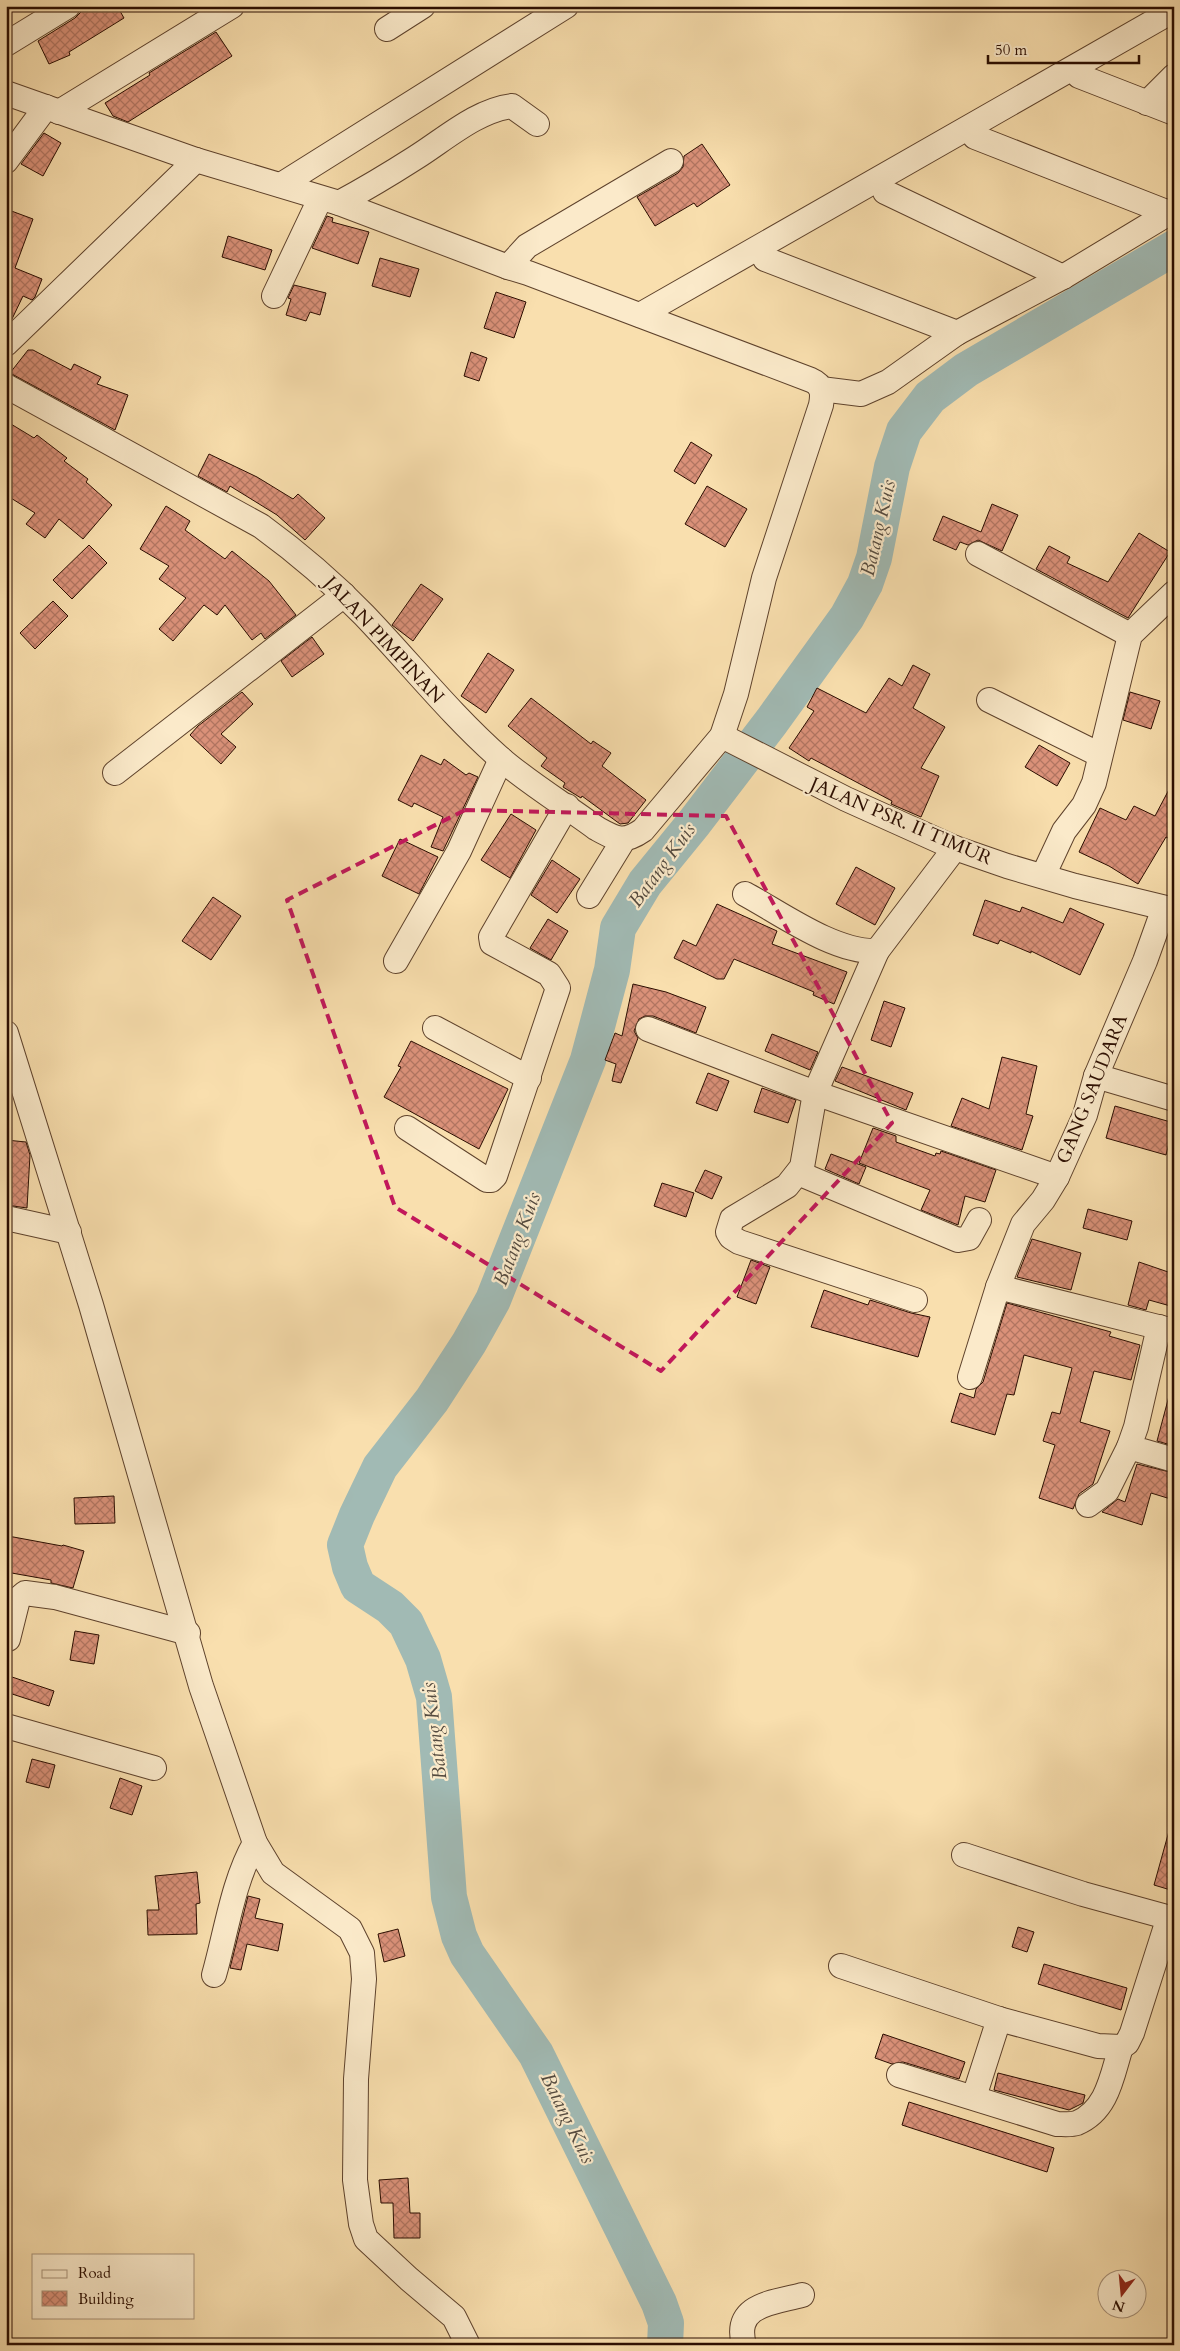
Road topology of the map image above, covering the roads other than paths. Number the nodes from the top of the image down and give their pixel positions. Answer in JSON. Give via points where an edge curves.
{"nodes":[{"id":1,"x":68,"y":6,"type":"edge"},
{"id":2,"x":232,"y":6,"type":"edge"},
{"id":3,"x":423,"y":6,"type":"edge"},
{"id":4,"x":566,"y":6,"type":"edge"},
{"id":5,"x":1174,"y":10,"type":"edge"},
{"id":6,"x":387,"y":29,"type":"dead end"},
{"id":7,"x":6,"y":44,"type":"edge"},
{"id":8,"x":1079,"y":76,"type":"dead end"},
{"id":9,"x":1174,"y":76,"type":"edge"},
{"id":10,"x":6,"y":92,"type":"edge"},
{"id":11,"x":1147,"y":102,"type":"junction"},
{"id":12,"x":53,"y":110,"type":"junction"},
{"id":13,"x":1174,"y":114,"type":"edge"},
{"id":14,"x":537,"y":124,"type":"dead end"},
{"id":15,"x":975,"y":137,"type":"dead end"},
{"id":16,"x":196,"y":160,"type":"junction"},
{"id":17,"x":6,"y":161,"type":"edge"},
{"id":18,"x":671,"y":161,"type":"dead end"},
{"id":19,"x":281,"y":185,"type":"junction"},
{"id":20,"x":885,"y":192,"type":"dead end"},
{"id":21,"x":330,"y":201,"type":"junction"},
{"id":22,"x":1171,"y":212,"type":"edge"},
{"id":23,"x":764,"y":259,"type":"dead end"},
{"id":24,"x":508,"y":267,"type":"junction"},
{"id":25,"x":1063,"y":277,"type":"junction"},
{"id":26,"x":274,"y":296,"type":"dead end"},
{"id":27,"x":640,"y":316,"type":"junction"},
{"id":28,"x":957,"y":333,"type":"junction"},
{"id":29,"x":6,"y":344,"type":"edge"},
{"id":30,"x":6,"y":386,"type":"edge"},
{"id":31,"x":821,"y":389,"type":"junction"},
{"id":32,"x":978,"y":554,"type":"dead end"},
{"id":33,"x":1174,"y":593,"type":"edge"},
{"id":34,"x":344,"y":595,"type":"junction"},
{"id":35,"x":1130,"y":635,"type":"junction"},
{"id":36,"x":990,"y":700,"type":"dead end"},
{"id":37,"x":726,"y":738,"type":"junction"},
{"id":38,"x":1100,"y":755,"type":"junction"},
{"id":39,"x":502,"y":759,"type":"junction"},
{"id":40,"x":115,"y":773,"type":"dead end"},
{"id":41,"x":567,"y":806,"type":"junction"},
{"id":42,"x":624,"y":839,"type":"junction"},
{"id":43,"x":955,"y":848,"type":"junction"},
{"id":44,"x":1043,"y":876,"type":"junction"},
{"id":45,"x":745,"y":894,"type":"dead end"},
{"id":46,"x":589,"y":896,"type":"dead end"},
{"id":47,"x":1169,"y":909,"type":"edge"},
{"id":48,"x":878,"y":951,"type":"junction"},
{"id":49,"x":396,"y":961,"type":"dead end"},
{"id":50,"x":435,"y":1028,"type":"dead end"},
{"id":51,"x":648,"y":1030,"type":"dead end"},
{"id":52,"x":6,"y":1033,"type":"edge"},
{"id":53,"x":1096,"y":1076,"type":"junction"},
{"id":54,"x":529,"y":1078,"type":"junction"},
{"id":55,"x":815,"y":1094,"type":"junction"},
{"id":56,"x":1174,"y":1098,"type":"edge"},
{"id":57,"x":407,"y":1128,"type":"dead end"},
{"id":58,"x":798,"y":1173,"type":"junction"},
{"id":59,"x":1056,"y":1177,"type":"junction"},
{"id":60,"x":6,"y":1218,"type":"edge"},
{"id":61,"x":979,"y":1220,"type":"dead end"},
{"id":62,"x":69,"y":1232,"type":"junction"},
{"id":63,"x":998,"y":1287,"type":"junction"},
{"id":64,"x":915,"y":1300,"type":"dead end"},
{"id":65,"x":1167,"y":1329,"type":"edge"},
{"id":66,"x":970,"y":1377,"type":"dead end"},
{"id":67,"x":1129,"y":1447,"type":"junction"},
{"id":68,"x":1174,"y":1460,"type":"edge"},
{"id":69,"x":1088,"y":1505,"type":"dead end"},
{"id":70,"x":188,"y":1633,"type":"junction"},
{"id":71,"x":8,"y":1639,"type":"dead end"},
{"id":72,"x":6,"y":1726,"type":"edge"},
{"id":73,"x":154,"y":1768,"type":"dead end"},
{"id":74,"x":255,"y":1844,"type":"junction"},
{"id":75,"x":964,"y":1855,"type":"dead end"},
{"id":76,"x":1171,"y":1918,"type":"edge"},
{"id":77,"x":841,"y":1966,"type":"dead end"},
{"id":78,"x":214,"y":1975,"type":"dead end"},
{"id":79,"x":1000,"y":2019,"type":"junction"},
{"id":80,"x":1120,"y":2047,"type":"junction"},
{"id":81,"x":899,"y":2075,"type":"dead end"},
{"id":82,"x":974,"y":2097,"type":"junction"},
{"id":83,"x":802,"y":2295,"type":"dead end"},
{"id":84,"x":468,"y":2345,"type":"edge"},
{"id":85,"x":744,"y":2345,"type":"edge"}],
"edges":[{"from":1,"to":7,"type":"street"},
{"from":2,"to":12,"type":"street"},
{"from":3,"to":6,"type":"street"},
{"from":4,"to":19,"type":"street"},
{"from":5,"to":27,"type":"street"},
{"from":8,"to":11,"type":"street"},
{"from":9,"to":11,"type":"street"},
{"from":10,"to":12,"type":"street"},
{"from":11,"to":13,"type":"street"},
{"from":12,"to":16,"type":"street"},
{"from":12,"to":17,"type":"street"},
{"from":14,"to":21,"type":"street","via":[[512,106],[487,114],[401,168]]},
{"from":15,"to":22,"type":"street"},
{"from":16,"to":19,"type":"street"},
{"from":16,"to":29,"type":"street"},
{"from":18,"to":24,"type":"street","via":[[526,246]]},
{"from":19,"to":21,"type":"street"},
{"from":20,"to":25,"type":"street"},
{"from":21,"to":24,"type":"street"},
{"from":21,"to":26,"type":"street"},
{"from":22,"to":25,"type":"street"},
{"from":23,"to":28,"type":"street"},
{"from":24,"to":27,"type":"street"},
{"from":25,"to":28,"type":"street"},
{"from":27,"to":31,"type":"street","via":[[811,380]]},
{"from":28,"to":31,"type":"street","via":[[888,382],[861,394]]},
{"from":30,"to":34,"type":"street","name":"JALAN PIMPINAN","via":[[261,526],[310,563]]},
{"from":31,"to":37,"type":"street","via":[[821,405],[764,578]]},
{"from":32,"to":35,"type":"street"},
{"from":33,"to":35,"type":"street"},
{"from":34,"to":39,"type":"street","name":"JALAN PIMPINAN","via":[[448,707]]},
{"from":34,"to":40,"type":"street"},
{"from":35,"to":38,"type":"street"},
{"from":36,"to":38,"type":"street"},
{"from":37,"to":42,"type":"street","via":[[643,830]]},
{"from":37,"to":43,"type":"street","name":"JALAN PSR. II TIMUR","via":[[846,799]]},
{"from":38,"to":44,"type":"street","via":[[1089,795],[1064,831]]},
{"from":39,"to":41,"type":"street","name":"JALAN PIMPINAN"},
{"from":39,"to":49,"type":"street","via":[[459,851]]},
{"from":41,"to":42,"type":"street","name":"JALAN PIMPINAN","via":[[610,836]]},
{"from":41,"to":54,"type":"street","via":[[491,937],[492,943],[550,974],[558,985]]},
{"from":42,"to":46,"type":"street"},
{"from":43,"to":44,"type":"street","name":"JALAN PSR. II TIMUR"},
{"from":43,"to":48,"type":"street"},
{"from":44,"to":47,"type":"street","name":"JALAN PSR. II TIMUR"},
{"from":45,"to":48,"type":"street","via":[[834,943],[865,952]]},
{"from":47,"to":53,"type":"street","name":"GANG SAUDARA"},
{"from":48,"to":55,"type":"street"},
{"from":50,"to":54,"type":"street"},
{"from":51,"to":55,"type":"street"},
{"from":52,"to":62,"type":"street"},
{"from":53,"to":56,"type":"street"},
{"from":53,"to":59,"type":"street","name":"GANG SAUDARA","via":[[1085,1116]]},
{"from":54,"to":57,"type":"street","via":[[491,1180]]},
{"from":55,"to":58,"type":"street","via":[[802,1167]]},
{"from":55,"to":59,"type":"street"},
{"from":58,"to":61,"type":"street","via":[[958,1240],[969,1238]]},
{"from":58,"to":64,"type":"street","via":[[787,1186],[732,1219],[728,1232],[731,1237]]},
{"from":59,"to":63,"type":"street","name":"GANG SAUDARA","via":[[1043,1200],[1023,1224]]},
{"from":60,"to":62,"type":"street"},
{"from":62,"to":70,"type":"street"},
{"from":63,"to":65,"type":"street"},
{"from":63,"to":66,"type":"street","name":"GANG SAUDARA"},
{"from":65,"to":67,"type":"street"},
{"from":67,"to":68,"type":"street"},
{"from":67,"to":69,"type":"street","via":[[1107,1491]]},
{"from":70,"to":71,"type":"street","via":[[56,1597],[25,1592],[18,1599]]},
{"from":70,"to":74,"type":"street","via":[[201,1686]]},
{"from":72,"to":73,"type":"street"},
{"from":74,"to":78,"type":"street","via":[[240,1877]]},
{"from":74,"to":84,"type":"street","via":[[273,1873],[350,1929],[362,1953],[364,1980],[356,2079],[354,2180],[361,2224],[366,2238],[454,2317]]},
{"from":75,"to":76,"type":"street","via":[[1083,1894]]},
{"from":76,"to":80,"type":"street","via":[[1132,2033],[1127,2043]]},
{"from":77,"to":79,"type":"street"},
{"from":79,"to":80,"type":"street","via":[[1098,2046]]},
{"from":79,"to":82,"type":"street"},
{"from":80,"to":82,"type":"street","via":[[1106,2097],[1090,2115],[1075,2124],[1057,2124]]},
{"from":81,"to":82,"type":"street"},
{"from":83,"to":85,"type":"street","via":[[756,2308],[747,2314],[741,2333]]}]}
